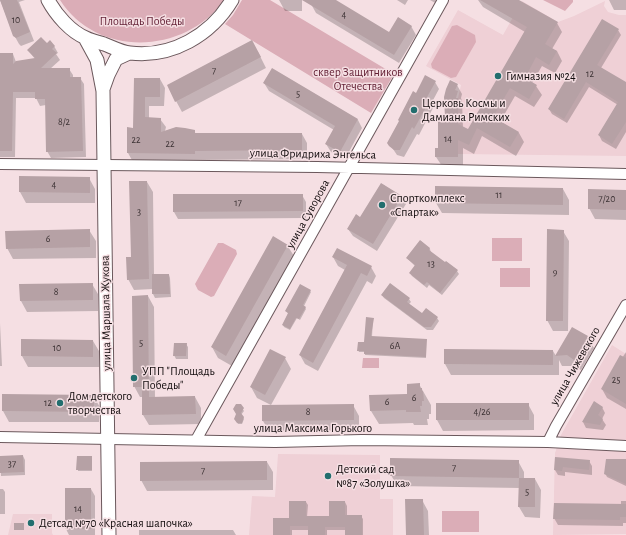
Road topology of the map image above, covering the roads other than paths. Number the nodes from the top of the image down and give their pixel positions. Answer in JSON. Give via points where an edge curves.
{"nodes":[{"id":1,"x":48,"y":0,"type":"edge"},
{"id":2,"x":232,"y":0,"type":"edge"},
{"id":3,"x":443,"y":0,"type":"edge"},
{"id":4,"x":86,"y":38,"type":"junction"},
{"id":5,"x":129,"y":53,"type":"junction"},
{"id":6,"x":103,"y":91,"type":"junction"},
{"id":7,"x":0,"y":164,"type":"edge"},
{"id":8,"x":104,"y":165,"type":"junction"},
{"id":9,"x":349,"y":168,"type":"junction"},
{"id":10,"x":626,"y":174,"type":"edge"},
{"id":11,"x":626,"y":305,"type":"edge"},
{"id":12,"x":0,"y":437,"type":"edge"},
{"id":13,"x":107,"y":439,"type":"junction"},
{"id":14,"x":196,"y":440,"type":"junction"},
{"id":15,"x":548,"y":442,"type":"junction"},
{"id":16,"x":626,"y":446,"type":"edge"},
{"id":17,"x":109,"y":535,"type":"edge"}],
"edges":[{"from":1,"to":4,"type":"main road","via":[[60,17]]},
{"from":2,"to":5,"type":"main road","via":[[210,28],[182,45],[165,51]]},
{"from":3,"to":9,"type":"street","name":"улица Суворова"},
{"from":4,"to":5,"type":"main road"},
{"from":4,"to":6,"type":"main road","via":[[97,60]]},
{"from":5,"to":6,"type":"main road","via":[[116,59]]},
{"from":6,"to":8,"type":"main road","name":"улица Маршала Жукова"},
{"from":7,"to":8,"type":"street","name":"улица Фридриха Энгельса"},
{"from":8,"to":9,"type":"street","name":"улица Фридриха Энгельса"},
{"from":8,"to":13,"type":"main road","name":"улица Маршала Жукова"},
{"from":9,"to":10,"type":"street","name":"улица Фридриха Энгельса"},
{"from":9,"to":14,"type":"street","name":"улица Суворова"},
{"from":11,"to":15,"type":"street","name":"улица Чижевского"},
{"from":12,"to":13,"type":"street","name":"улица Максима Горького"},
{"from":13,"to":14,"type":"street","name":"улица Максима Горького"},
{"from":13,"to":17,"type":"main road","name":"улица Маршала Жукова"},
{"from":14,"to":15,"type":"street","name":"улица Максима Горького"},
{"from":15,"to":16,"type":"street","name":"улица Максима Горького"}]}
